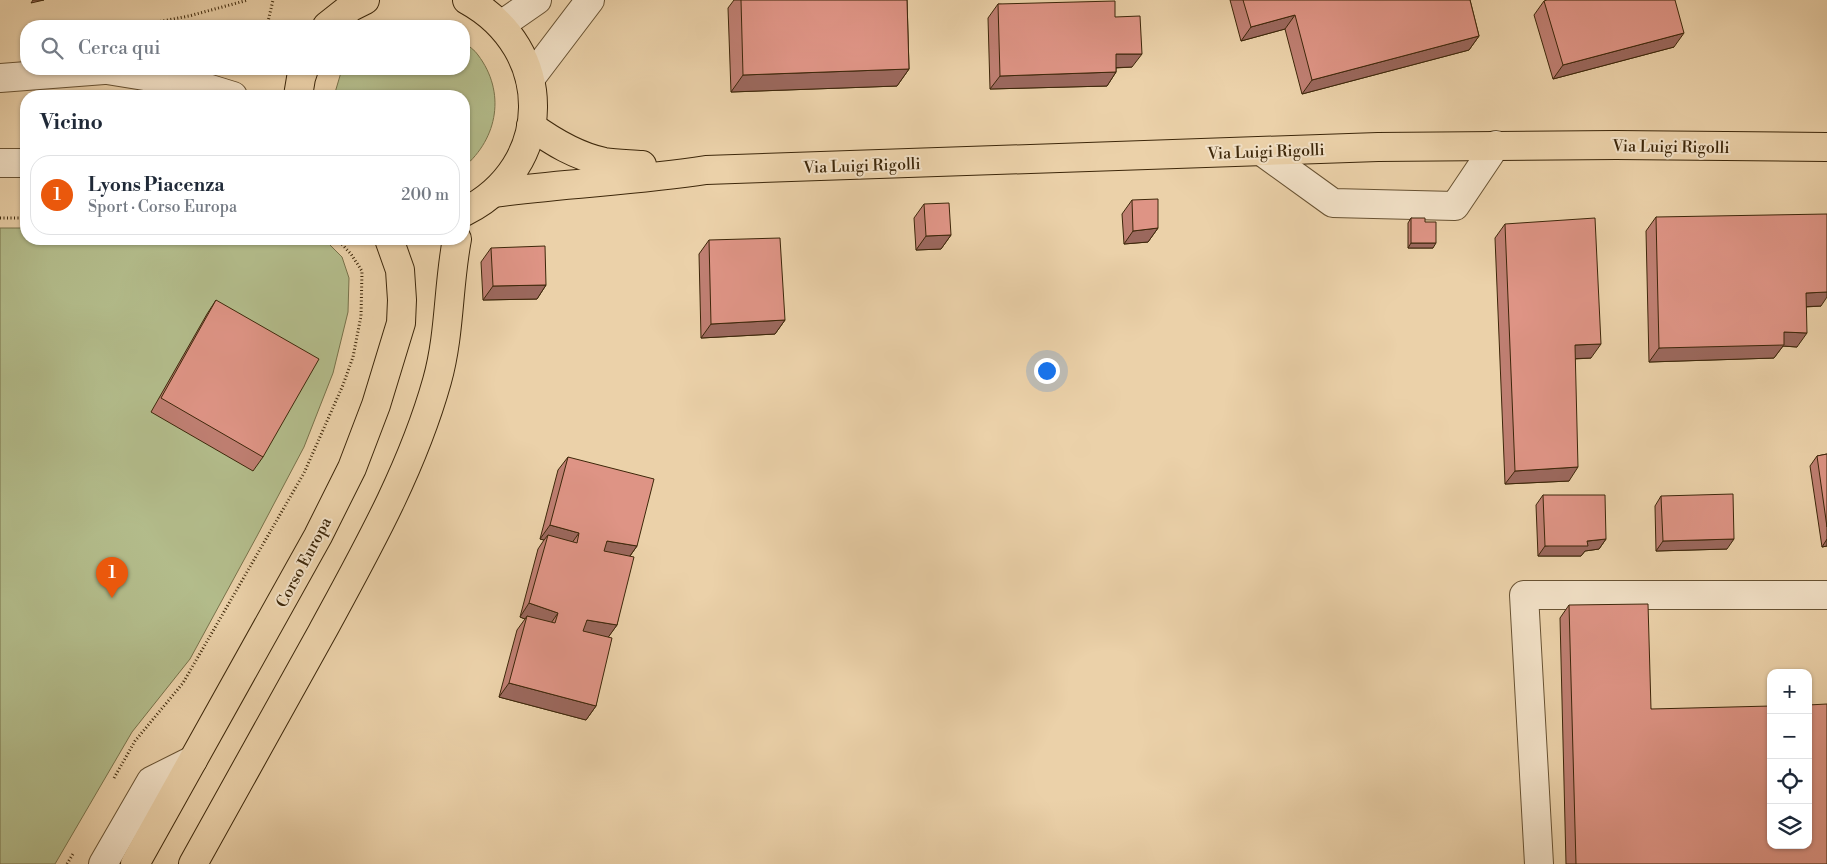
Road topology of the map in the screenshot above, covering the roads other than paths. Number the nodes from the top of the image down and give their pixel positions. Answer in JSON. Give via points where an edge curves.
{"nodes":[{"id":1,"x":365,"y":0,"type":"edge"},
{"id":2,"x":467,"y":0,"type":"edge"},
{"id":3,"x":537,"y":0,"type":"edge"},
{"id":4,"x":590,"y":0,"type":"edge"},
{"id":5,"x":335,"y":20,"type":"edge"},
{"id":6,"x":501,"y":25,"type":"junction"},
{"id":7,"x":32,"y":75,"type":"edge"},
{"id":8,"x":145,"y":75,"type":"edge"},
{"id":9,"x":302,"y":75,"type":"edge"},
{"id":10,"x":0,"y":78,"type":"edge"},
{"id":11,"x":530,"y":79,"type":"junction"},
{"id":12,"x":214,"y":90,"type":"edge"},
{"id":13,"x":299,"y":90,"type":"edge"},
{"id":14,"x":531,"y":126,"type":"junction"},
{"id":15,"x":1496,"y":145,"type":"junction"},
{"id":16,"x":1827,"y":147,"type":"edge"},
{"id":17,"x":1261,"y":151,"type":"junction"},
{"id":18,"x":0,"y":163,"type":"edge"},
{"id":19,"x":20,"y":163,"type":"edge"},
{"id":20,"x":706,"y":170,"type":"junction"},
{"id":21,"x":494,"y":193,"type":"junction"},
{"id":22,"x":470,"y":208,"type":"edge"},
{"id":23,"x":391,"y":245,"type":"edge"},
{"id":24,"x":455,"y":245,"type":"edge"},
{"id":25,"x":1827,"y":595,"type":"edge"},
{"id":26,"x":193,"y":760,"type":"junction"},
{"id":27,"x":103,"y":864,"type":"edge"},
{"id":28,"x":135,"y":864,"type":"edge"},
{"id":29,"x":193,"y":864,"type":"edge"},
{"id":30,"x":1539,"y":864,"type":"edge"}],
"edges":[{"from":1,"to":5,"type":"main road"},
{"from":2,"to":6,"type":"main road"},
{"from":3,"to":6,"type":"street"},
{"from":4,"to":11,"type":"street"},
{"from":6,"to":11,"type":"main road","via":[[520,50]]},
{"from":7,"to":10,"type":"street"},
{"from":8,"to":12,"type":"street"},
{"from":9,"to":13,"type":"main road"},
{"from":11,"to":14,"type":"main road","via":[[533,102]]},
{"from":14,"to":20,"type":"main road","name":"Via Luigi Rigolli","via":[[561,146],[605,162]]},
{"from":14,"to":21,"type":"main road","via":[[516,166]]},
{"from":15,"to":16,"type":"main road","name":"Via Luigi Rigolli"},
{"from":15,"to":17,"type":"main road","name":"Via Luigi Rigolli"},
{"from":15,"to":17,"type":"street","via":[[1455,206],[1333,203]]},
{"from":17,"to":20,"type":"main road","name":"Via Luigi Rigolli"},
{"from":18,"to":19,"type":"street"},
{"from":20,"to":21,"type":"main road","name":"Via Luigi Rigolli"},
{"from":21,"to":22,"type":"main road"},
{"from":23,"to":26,"type":"main road","name":"Corso Europa","via":[[400,270],[401,323],[376,405],[352,468],[318,536]]},
{"from":24,"to":29,"type":"main road","via":[[443,356],[420,432],[392,501]]},
{"from":25,"to":30,"type":"street","via":[[1524,595]]},
{"from":26,"to":27,"type":"street","via":[[151,781]]},
{"from":26,"to":28,"type":"main road","name":"Corso Europa"}]}
